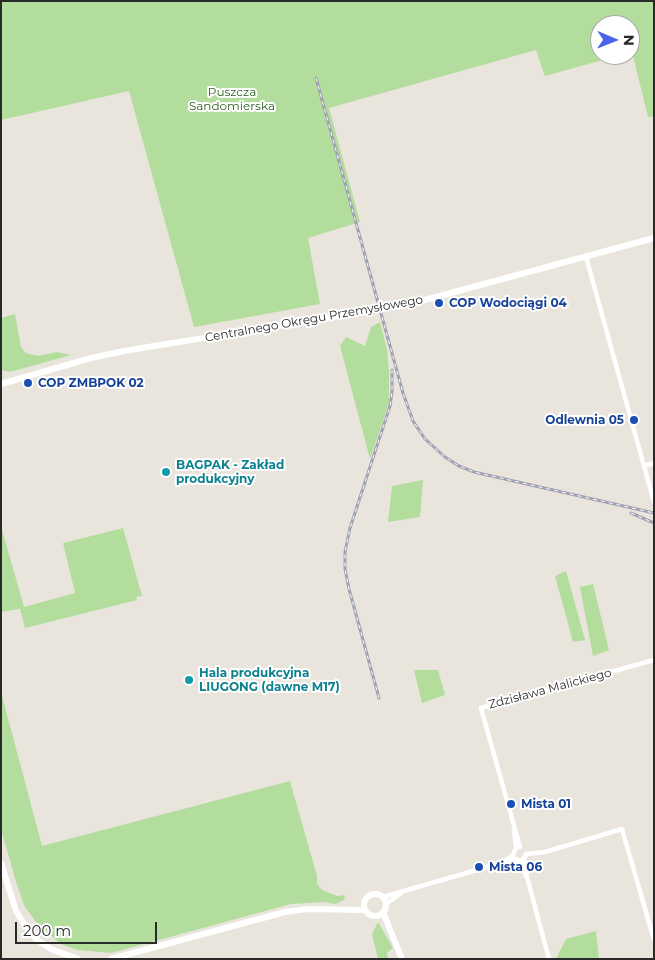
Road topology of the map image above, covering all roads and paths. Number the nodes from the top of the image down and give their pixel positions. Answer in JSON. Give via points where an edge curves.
{"nodes":[{"id":1,"x":654,"y":238,"type":"edge"},
{"id":2,"x":586,"y":257,"type":"junction"},
{"id":3,"x":1,"y":384,"type":"edge"},
{"id":4,"x":654,"y":463,"type":"edge"},
{"id":5,"x":644,"y":466,"type":"junction"},
{"id":6,"x":654,"y":502,"type":"edge"},
{"id":7,"x":654,"y":660,"type":"edge"},
{"id":8,"x":518,"y":847,"type":"junction"},
{"id":9,"x":520,"y":857,"type":"junction"},
{"id":10,"x":1,"y":863,"type":"edge"},
{"id":11,"x":384,"y":900,"type":"junction"},
{"id":12,"x":365,"y":902,"type":"junction"},
{"id":13,"x":342,"y":909,"type":"junction"},
{"id":14,"x":365,"y":910,"type":"junction"},
{"id":15,"x":380,"y":914,"type":"junction"},
{"id":16,"x":654,"y":940,"type":"edge"},
{"id":17,"x":78,"y":959,"type":"edge"},
{"id":18,"x":111,"y":959,"type":"edge"},
{"id":19,"x":402,"y":959,"type":"edge"},
{"id":20,"x":550,"y":959,"type":"edge"}],
"edges":[{"from":1,"to":2,"type":"street","name":"Centralnego Okręgu Przemysłowego"},
{"from":2,"to":3,"type":"street","name":"Centralnego Okręgu Przemysłowego","via":[[410,304],[124,351]]},
{"from":2,"to":5,"type":"street"},
{"from":4,"to":5,"type":"street"},
{"from":5,"to":6,"type":"street"},
{"from":7,"to":8,"type":"street","name":"Zdzisława Malickiego","via":[[481,708]]},
{"from":8,"to":9,"type":"street"},
{"from":8,"to":9,"type":"street","via":[[524,848]]},
{"from":9,"to":11,"type":"street","via":[[440,879]]},
{"from":9,"to":16,"type":"street","via":[[622,829]]},
{"from":9,"to":20,"type":"street"},
{"from":10,"to":17,"type":"street","via":[[16,911],[26,927],[51,949]]},
{"from":11,"to":12,"type":"street","via":[[374,894]]},
{"from":11,"to":15,"type":"street"},
{"from":12,"to":13,"type":"street"},
{"from":12,"to":14,"type":"street"},
{"from":13,"to":14,"type":"street"},
{"from":13,"to":18,"type":"street","via":[[285,912]]},
{"from":14,"to":15,"type":"street","via":[[370,914]]},
{"from":15,"to":19,"type":"street"}]}
